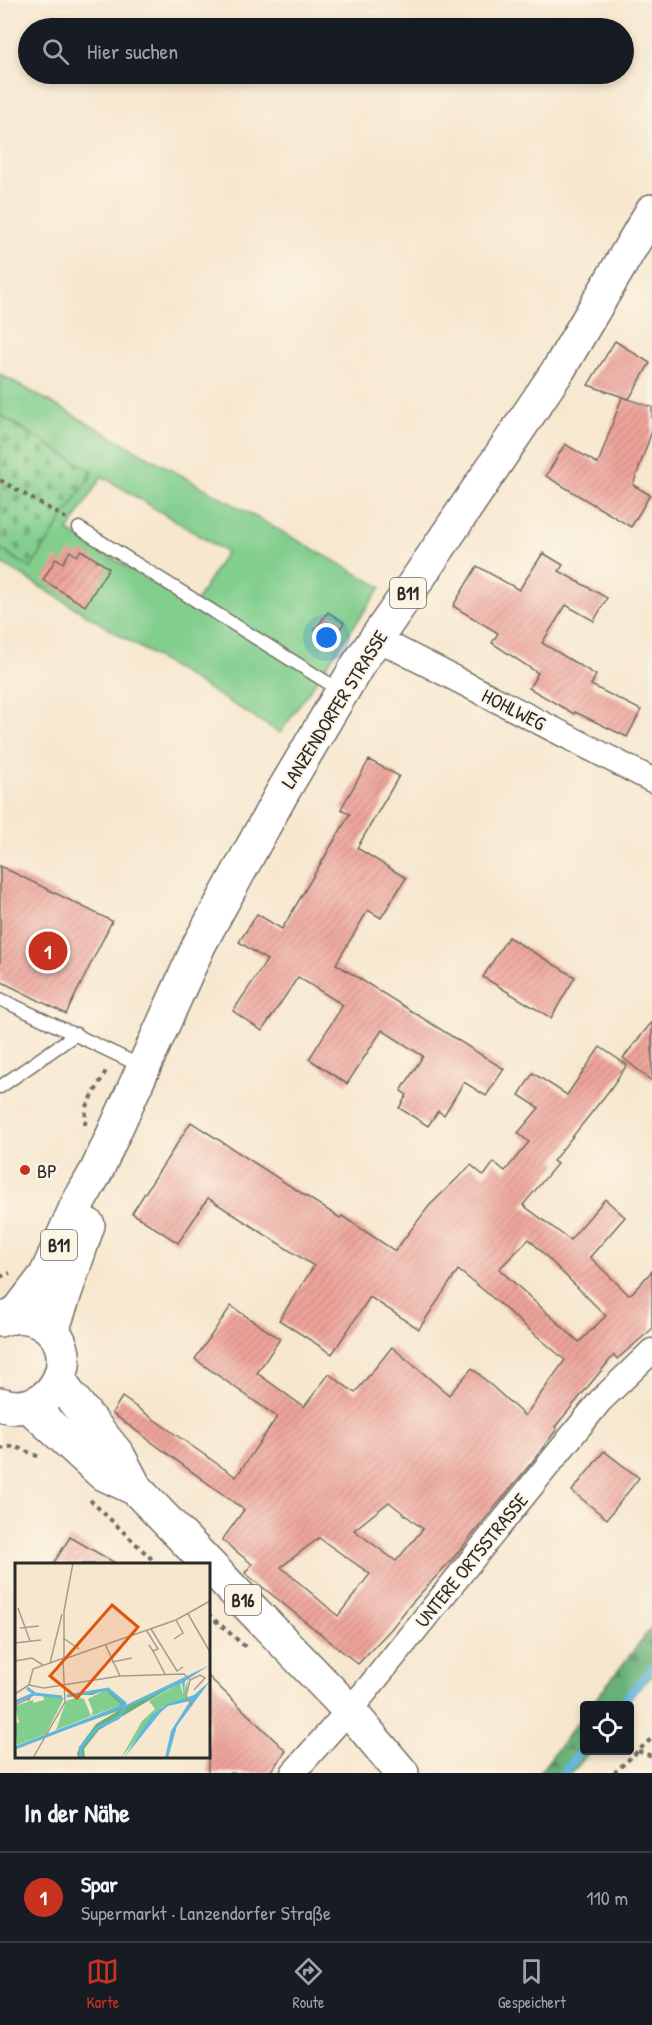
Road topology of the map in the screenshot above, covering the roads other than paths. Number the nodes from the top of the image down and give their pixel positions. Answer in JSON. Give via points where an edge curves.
{"nodes":[{"id":1,"x":652,"y":211,"type":"edge"},
{"id":2,"x":80,"y":528,"type":"road end"},
{"id":3,"x":376,"y":638,"type":"junction"},
{"id":4,"x":341,"y":691,"type":"junction"},
{"id":5,"x":652,"y":780,"type":"edge"},
{"id":6,"x":0,"y":999,"type":"edge"},
{"id":7,"x":76,"y":1034,"type":"junction"},
{"id":8,"x":144,"y":1067,"type":"junction"},
{"id":9,"x":0,"y":1087,"type":"edge"},
{"id":10,"x":97,"y":1170,"type":"junction"},
{"id":11,"x":5,"y":1318,"type":"edge"},
{"id":12,"x":52,"y":1332,"type":"junction"},
{"id":13,"x":652,"y":1351,"type":"edge"},
{"id":14,"x":60,"y":1379,"type":"junction"},
{"id":15,"x":9,"y":1407,"type":"edge"},
{"id":16,"x":136,"y":1489,"type":"junction"},
{"id":17,"x":207,"y":1563,"type":"edge"},
{"id":18,"x":210,"y":1566,"type":"edge"},
{"id":19,"x":349,"y":1710,"type":"junction"},
{"id":20,"x":292,"y":1773,"type":"edge"},
{"id":21,"x":402,"y":1773,"type":"edge"}],
"edges":[{"from":1,"to":3,"type":"main road","name":"LANZENDORFER STRASSE","number":"B11","via":[[559,369]]},
{"from":2,"to":4,"type":"lane"},
{"from":3,"to":4,"type":"main road","name":"LANZENDORFER STRASSE","number":"B11"},
{"from":3,"to":5,"type":"street","name":"HOHLWEG"},
{"from":4,"to":8,"type":"main road","name":"LANZENDORFER STRASSE","number":"B11","via":[[200,943]]},
{"from":6,"to":7,"type":"lane"},
{"from":7,"to":8,"type":"lane"},
{"from":7,"to":9,"type":"lane"},
{"from":8,"to":10,"type":"main road","name":"LANZENDORFER STRASSE","number":"B11"},
{"from":10,"to":11,"type":"main road","number":"B11","via":[[46,1275]]},
{"from":10,"to":12,"type":"main road","number":"B11","via":[[92,1212]]},
{"from":11,"to":12,"type":"main road","number":"B11","via":[[31,1318]]},
{"from":12,"to":14,"type":"main road","via":[[63,1354]]},
{"from":13,"to":19,"type":"street","name":"UNTERE ORTSSTRASSE","via":[[600,1401]]},
{"from":14,"to":15,"type":"main road","via":[[47,1396]]},
{"from":14,"to":16,"type":"main road","number":"B16","via":[[118,1455]]},
{"from":15,"to":16,"type":"main road","number":"B16","via":[[102,1473]]},
{"from":16,"to":17,"type":"main road","number":"B16"},
{"from":18,"to":19,"type":"main road","number":"B16"},
{"from":19,"to":20,"type":"street","name":"UNTERE ORTSSTRASSE"},
{"from":19,"to":21,"type":"main road","number":"B16"}]}
